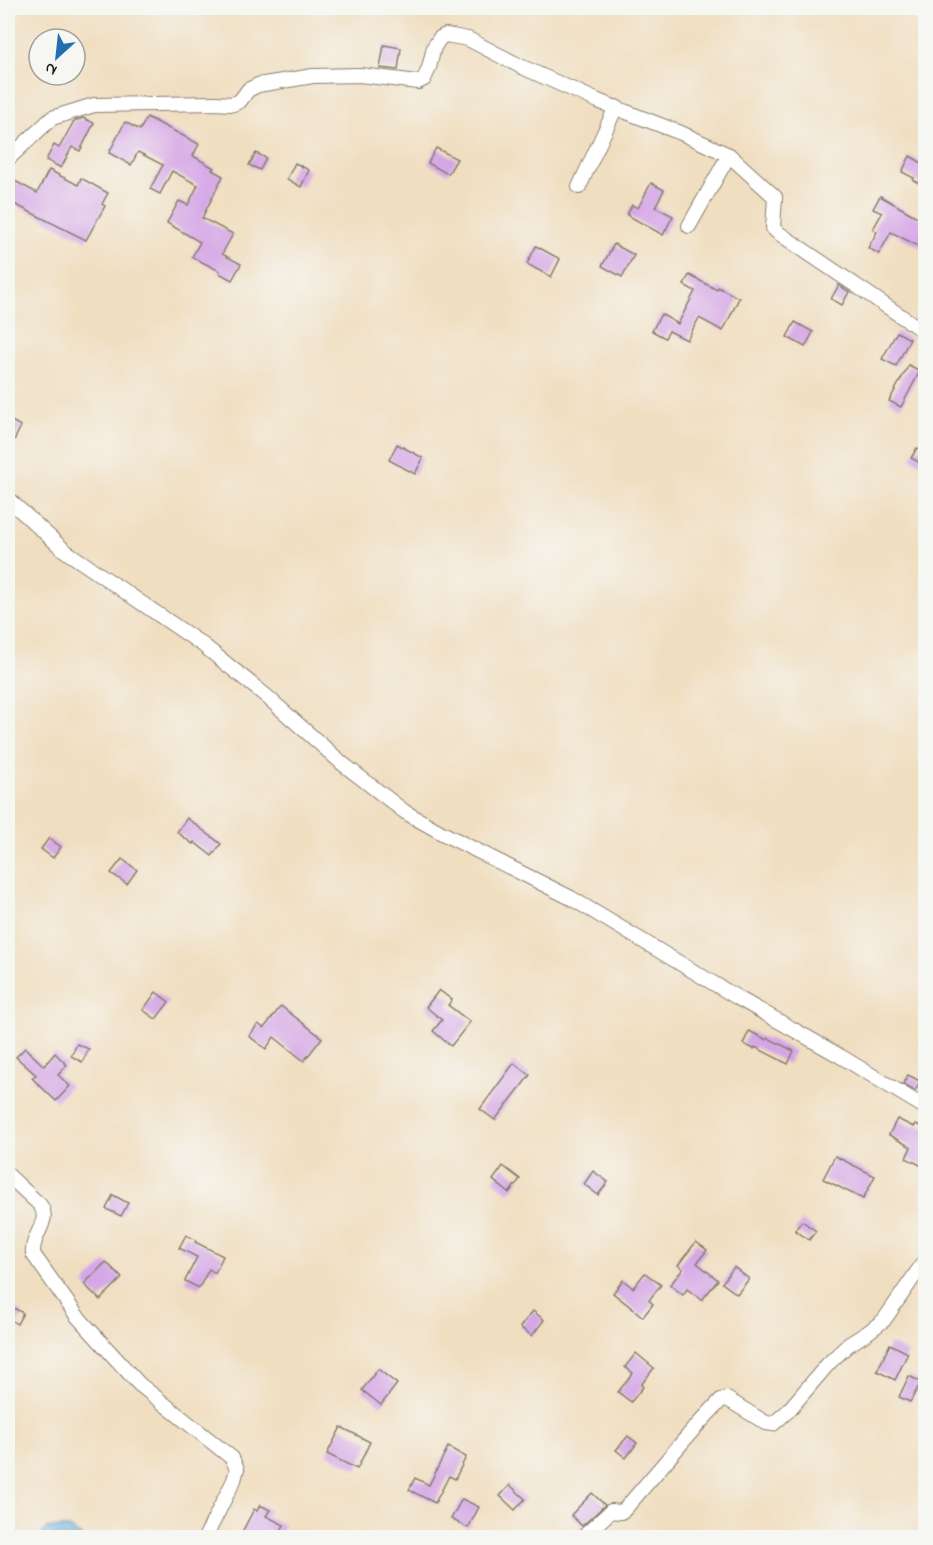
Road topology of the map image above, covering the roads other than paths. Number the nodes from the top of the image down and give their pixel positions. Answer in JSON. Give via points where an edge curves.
{"nodes":[{"id":1,"x":616,"y":107,"type":"junction"},
{"id":2,"x":729,"y":155,"type":"junction"},
{"id":3,"x":8,"y":159,"type":"edge"},
{"id":4,"x":579,"y":187,"type":"dead end"},
{"id":5,"x":689,"y":226,"type":"dead end"},
{"id":6,"x":926,"y":333,"type":"edge"},
{"id":7,"x":8,"y":499,"type":"edge"},
{"id":8,"x":926,"y":1108,"type":"edge"},
{"id":9,"x":8,"y":1175,"type":"edge"},
{"id":10,"x":926,"y":1260,"type":"edge"},
{"id":11,"x":205,"y":1538,"type":"edge"},
{"id":12,"x":582,"y":1538,"type":"edge"}],
"edges":[{"from":1,"to":2,"type":"street"},
{"from":1,"to":3,"type":"street","via":[[468,39],[446,35],[434,47],[424,79],[418,82],[360,75],[313,76],[258,86],[233,104],[94,105],[52,118]]},
{"from":1,"to":4,"type":"street"},
{"from":2,"to":5,"type":"street"},
{"from":2,"to":6,"type":"street","via":[[775,197],[773,228],[777,232]]},
{"from":7,"to":8,"type":"street","via":[[64,550],[203,645],[405,812],[572,898]]},
{"from":9,"to":11,"type":"street","via":[[44,1211],[33,1254],[76,1316],[139,1384],[232,1458],[237,1468],[234,1480]]},
{"from":10,"to":12,"type":"street","via":[[884,1320],[828,1364],[789,1411],[772,1424],[727,1399],[722,1400],[626,1509],[611,1511]]}]}
